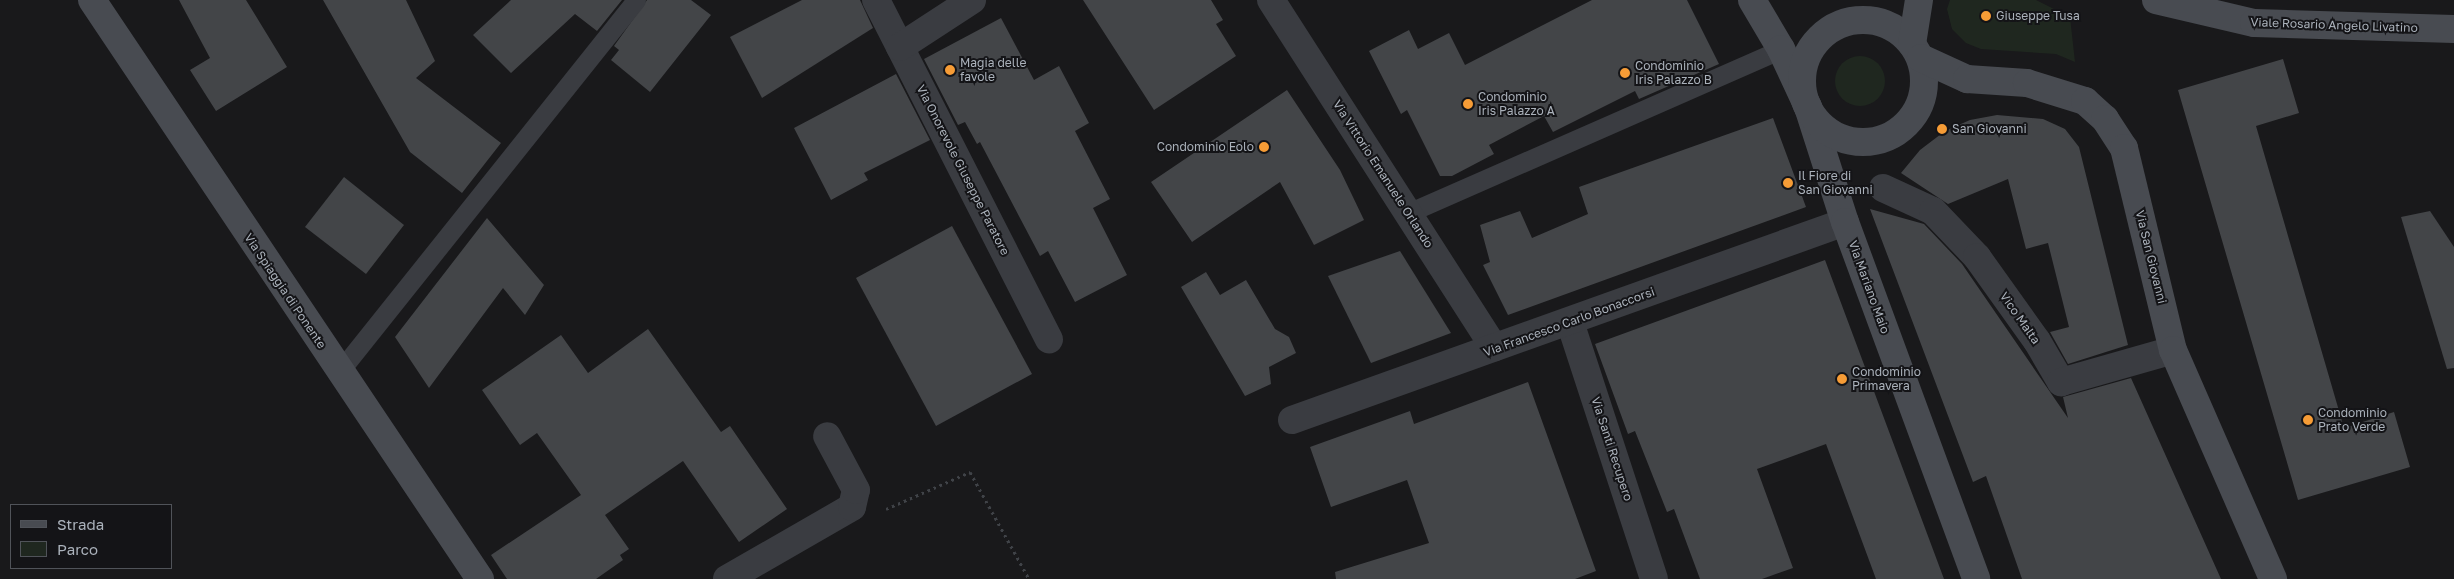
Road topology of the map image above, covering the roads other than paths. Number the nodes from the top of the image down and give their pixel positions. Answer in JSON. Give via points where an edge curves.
{"nodes":[{"id":1,"x":92,"y":0,"type":"edge"},
{"id":2,"x":636,"y":0,"type":"edge"},
{"id":3,"x":876,"y":0,"type":"edge"},
{"id":4,"x":972,"y":0,"type":"edge"},
{"id":5,"x":1271,"y":0,"type":"edge"},
{"id":6,"x":1752,"y":0,"type":"edge"},
{"id":7,"x":1881,"y":0,"type":"edge"},
{"id":8,"x":1919,"y":0,"type":"edge"},
{"id":9,"x":2156,"y":0,"type":"edge"},
{"id":10,"x":1850,"y":20,"type":"junction"},
{"id":11,"x":2454,"y":29,"type":"edge"},
{"id":12,"x":900,"y":47,"type":"junction"},
{"id":13,"x":1781,"y":49,"type":"junction"},
{"id":14,"x":1917,"y":51,"type":"junction"},
{"id":15,"x":1808,"y":107,"type":"junction"},
{"id":16,"x":1884,"y":188,"type":"dead end"},
{"id":17,"x":1408,"y":213,"type":"junction"},
{"id":18,"x":1845,"y":222,"type":"junction"},
{"id":19,"x":1570,"y":322,"type":"junction"},
{"id":20,"x":1050,"y":339,"type":"dead end"},
{"id":21,"x":1494,"y":348,"type":"junction"},
{"id":22,"x":2173,"y":350,"type":"junction"},
{"id":23,"x":339,"y":372,"type":"junction"},
{"id":24,"x":1292,"y":420,"type":"dead end"},
{"id":25,"x":827,"y":436,"type":"dead end"},
{"id":26,"x":1652,"y":578,"type":"edge"},
{"id":27,"x":480,"y":579,"type":"edge"},
{"id":28,"x":727,"y":579,"type":"edge"},
{"id":29,"x":1976,"y":579,"type":"edge"},
{"id":30,"x":2273,"y":579,"type":"edge"}],
"edges":[{"from":1,"to":23,"type":"street","name":"Via Spiaggia di Ponente"},
{"from":2,"to":23,"type":"lane"},
{"from":3,"to":12,"type":"street","name":"Via Onorevole Giuseppe Paratore"},
{"from":4,"to":12,"type":"street"},
{"from":5,"to":17,"type":"street","name":"Via Vittorio Emanuele Orlando"},
{"from":6,"to":13,"type":"street","name":"Via Mariano Maio"},
{"from":7,"to":10,"type":"street"},
{"from":8,"to":14,"type":"street"},
{"from":9,"to":11,"type":"street","name":"Viale Rosario Angelo Livatino","via":[[2254,23]]},
{"from":10,"to":14,"type":"street","via":[[1873,20],[1889,25]]},
{"from":10,"to":15,"type":"street","via":[[1831,29],[1815,44],[1805,64],[1802,85]]},
{"from":12,"to":20,"type":"street","name":"Via Onorevole Giuseppe Paratore"},
{"from":13,"to":15,"type":"street","name":"Via Mariano Maio"},
{"from":13,"to":17,"type":"lane"},
{"from":14,"to":15,"type":"street","via":[[1923,92],[1914,115],[1897,132],[1863,144],[1848,140],[1824,128]]},
{"from":14,"to":22,"type":"street","name":"Via San Giovanni","via":[[1966,79],[2027,84],[2084,101],[2104,119],[2124,148]]},
{"from":15,"to":18,"type":"street","name":"Via Mariano Maio"},
{"from":16,"to":22,"type":"street","name":"Vico Malta","via":[[1933,211],[1977,257],[2061,382]]},
{"from":17,"to":21,"type":"street","name":"Via Vittorio Emanuele Orlando"},
{"from":18,"to":19,"type":"street","name":"Via Francesco Carlo Bonaccorsi"},
{"from":18,"to":29,"type":"street","name":"Via Mariano Maio"},
{"from":19,"to":21,"type":"street","name":"Via Francesco Carlo Bonaccorsi"},
{"from":19,"to":26,"type":"street","name":"Via Santi Recupero"},
{"from":21,"to":24,"type":"street","name":"Via Francesco Carlo Bonaccorsi"},
{"from":22,"to":30,"type":"street","name":"Via San Giovanni"},
{"from":23,"to":27,"type":"street","name":"Via Spiaggia di Ponente"},
{"from":25,"to":28,"type":"street","via":[[856,490],[852,507]]}]}
